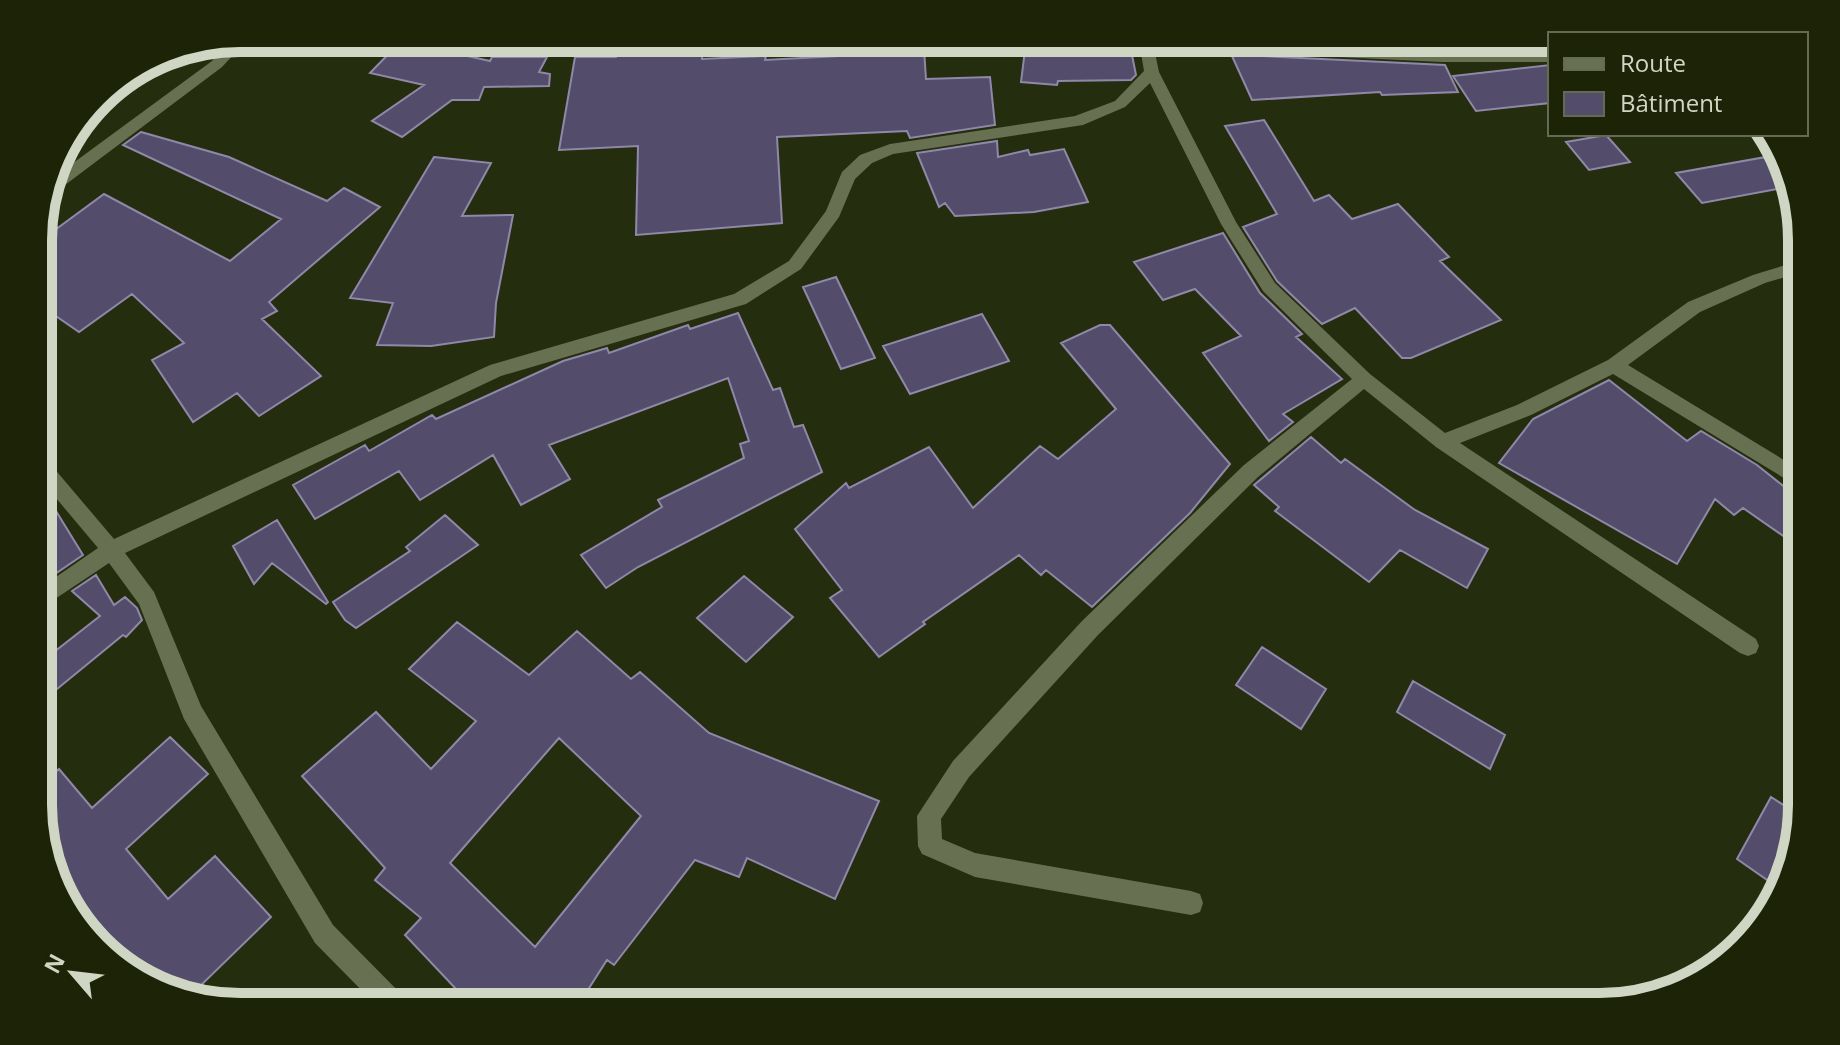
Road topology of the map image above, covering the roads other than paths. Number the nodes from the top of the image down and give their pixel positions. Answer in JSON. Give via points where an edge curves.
{"nodes":[{"id":1,"x":1148,"y":52,"type":"edge"},
{"id":2,"x":1355,"y":52,"type":"edge"},
{"id":3,"x":228,"y":53,"type":"edge"},
{"id":4,"x":1548,"y":57,"type":"edge"},
{"id":5,"x":1152,"y":72,"type":"junction"},
{"id":6,"x":62,"y":179,"type":"edge"},
{"id":7,"x":1788,"y":270,"type":"edge"},
{"id":8,"x":1614,"y":365,"type":"junction"},
{"id":9,"x":1364,"y":379,"type":"junction"},
{"id":10,"x":1443,"y":442,"type":"junction"},
{"id":11,"x":1788,"y":472,"type":"edge"},
{"id":12,"x":52,"y":480,"type":"edge"},
{"id":13,"x":111,"y":550,"type":"junction"},
{"id":14,"x":52,"y":592,"type":"edge"},
{"id":15,"x":1748,"y":646,"type":"dead end"},
{"id":16,"x":1191,"y":903,"type":"dead end"},
{"id":17,"x":382,"y":993,"type":"edge"}],
"edges":[{"from":1,"to":5,"type":"street"},
{"from":2,"to":4,"type":"street"},
{"from":3,"to":6,"type":"street"},
{"from":5,"to":9,"type":"street","via":[[1229,224],[1269,287]]},
{"from":5,"to":13,"type":"street","via":[[1120,104],[1078,121],[890,149],[866,159],[848,176],[833,213],[795,265],[740,299],[496,370]]},
{"from":7,"to":8,"type":"street","via":[[1694,307]]},
{"from":8,"to":10,"type":"street","via":[[1524,410]]},
{"from":8,"to":11,"type":"street"},
{"from":9,"to":10,"type":"street"},
{"from":9,"to":16,"type":"street","via":[[1251,471],[1090,628],[961,769],[929,816],[930,846],[975,865]]},
{"from":10,"to":15,"type":"street"},
{"from":12,"to":13,"type":"street"},
{"from":13,"to":14,"type":"street"},
{"from":13,"to":17,"type":"street","via":[[147,599],[192,712],[324,934]]}]}
